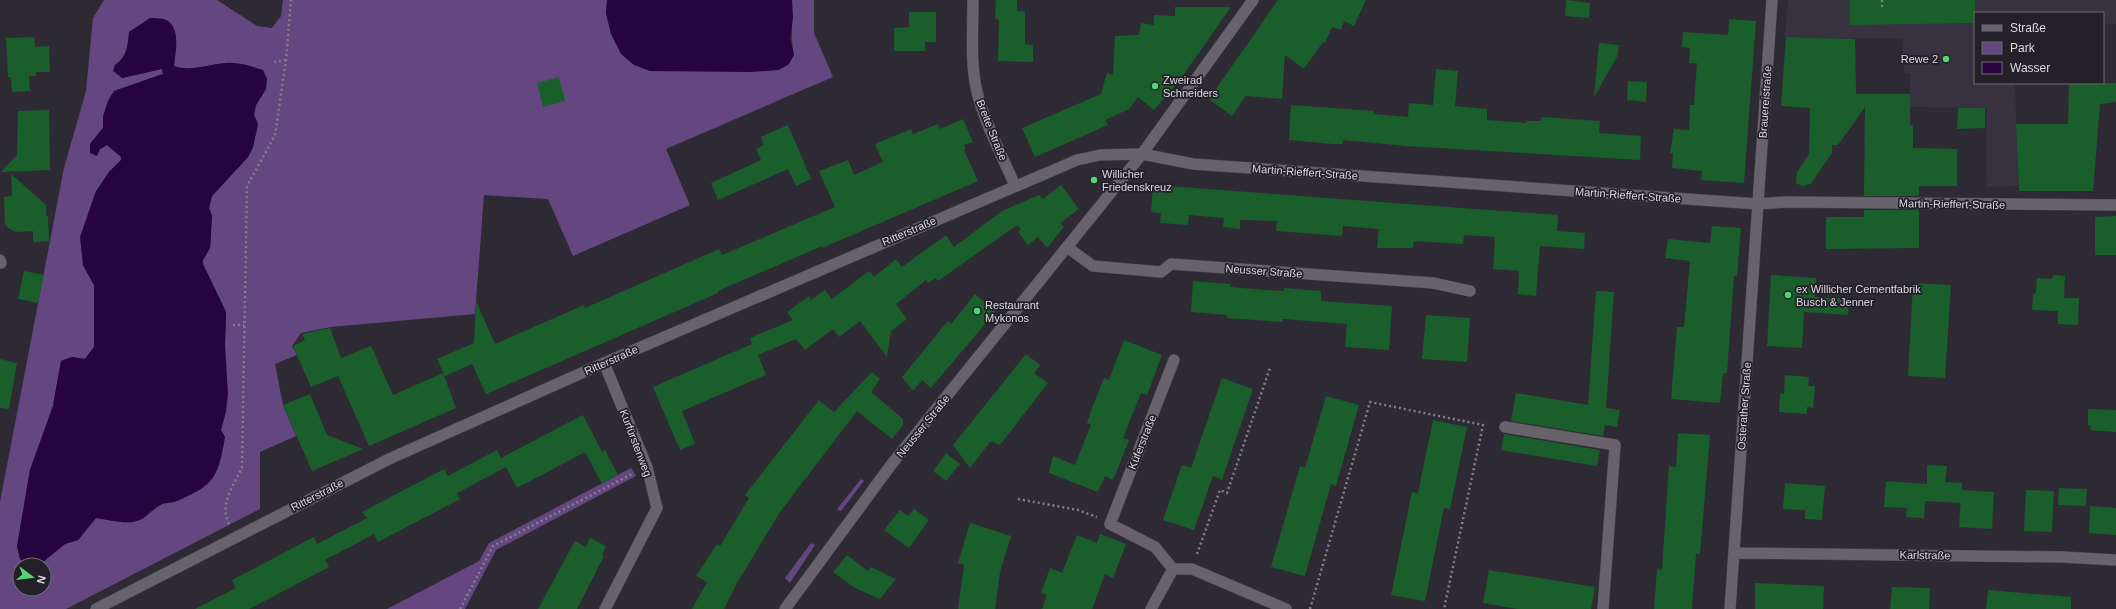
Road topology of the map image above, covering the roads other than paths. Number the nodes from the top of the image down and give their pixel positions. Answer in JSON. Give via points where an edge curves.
{"nodes":[{"id":1,"x":973,"y":0,"type":"edge"},
{"id":2,"x":1253,"y":0,"type":"edge"},
{"id":3,"x":1772,"y":0,"type":"edge"},
{"id":4,"x":1142,"y":154,"type":"junction"},
{"id":5,"x":1015,"y":186,"type":"junction"},
{"id":6,"x":1758,"y":204,"type":"junction"},
{"id":7,"x":2116,"y":205,"type":"edge"},
{"id":8,"x":1067,"y":248,"type":"junction"},
{"id":9,"x":1470,"y":291,"type":"dead end"},
{"id":10,"x":1174,"y":360,"type":"dead end"},
{"id":11,"x":604,"y":363,"type":"junction"},
{"id":12,"x":1505,"y":427,"type":"dead end"},
{"id":13,"x":1734,"y":553,"type":"junction"},
{"id":14,"x":2116,"y":560,"type":"edge"},
{"id":15,"x":1173,"y":568,"type":"junction"},
{"id":16,"x":96,"y":609,"type":"edge"},
{"id":17,"x":605,"y":609,"type":"edge"},
{"id":18,"x":785,"y":609,"type":"edge"},
{"id":19,"x":1151,"y":609,"type":"edge"},
{"id":20,"x":1286,"y":609,"type":"edge"},
{"id":21,"x":1603,"y":609,"type":"edge"},
{"id":22,"x":1730,"y":609,"type":"edge"}],
"edges":[{"from":1,"to":5,"type":"street","name":"Breite Straße","via":[[977,90],[982,110]]},
{"from":2,"to":4,"type":"street","name":"Neusser Straße"},
{"from":3,"to":6,"type":"street","name":"Brauereistraße"},
{"from":4,"to":5,"type":"street","name":"Ritterstraße","via":[[1089,157]]},
{"from":4,"to":6,"type":"street","name":"Martin-Rieffert-Straße","via":[[1193,164]]},
{"from":4,"to":8,"type":"street","name":"Neusser Straße"},
{"from":5,"to":11,"type":"street","name":"Ritterstraße"},
{"from":6,"to":7,"type":"street","name":"Martin-Rieffert-Straße","via":[[1785,202]]},
{"from":6,"to":13,"type":"street","name":"Osterather Straße"},
{"from":8,"to":9,"type":"street","name":"Neusser Straße","via":[[1089,264],[1103,268],[1161,272],[1171,264],[1433,283]]},
{"from":8,"to":18,"type":"street","name":"Neusser Straße","via":[[891,465]]},
{"from":10,"to":15,"type":"street","name":"Küferstraße","via":[[1110,524],[1155,547]]},
{"from":11,"to":16,"type":"street","name":"Ritterstraße","via":[[358,474]]},
{"from":11,"to":17,"type":"street","name":"Kurfürstenweg","via":[[647,467],[657,508]]},
{"from":12,"to":21,"type":"street","via":[[1615,445]]},
{"from":13,"to":14,"type":"street","name":"Karlstraße","via":[[2063,557]]},
{"from":13,"to":22,"type":"street","name":"Osterather Straße"},
{"from":15,"to":19,"type":"street"},
{"from":15,"to":20,"type":"street","via":[[1192,570]]}]}
